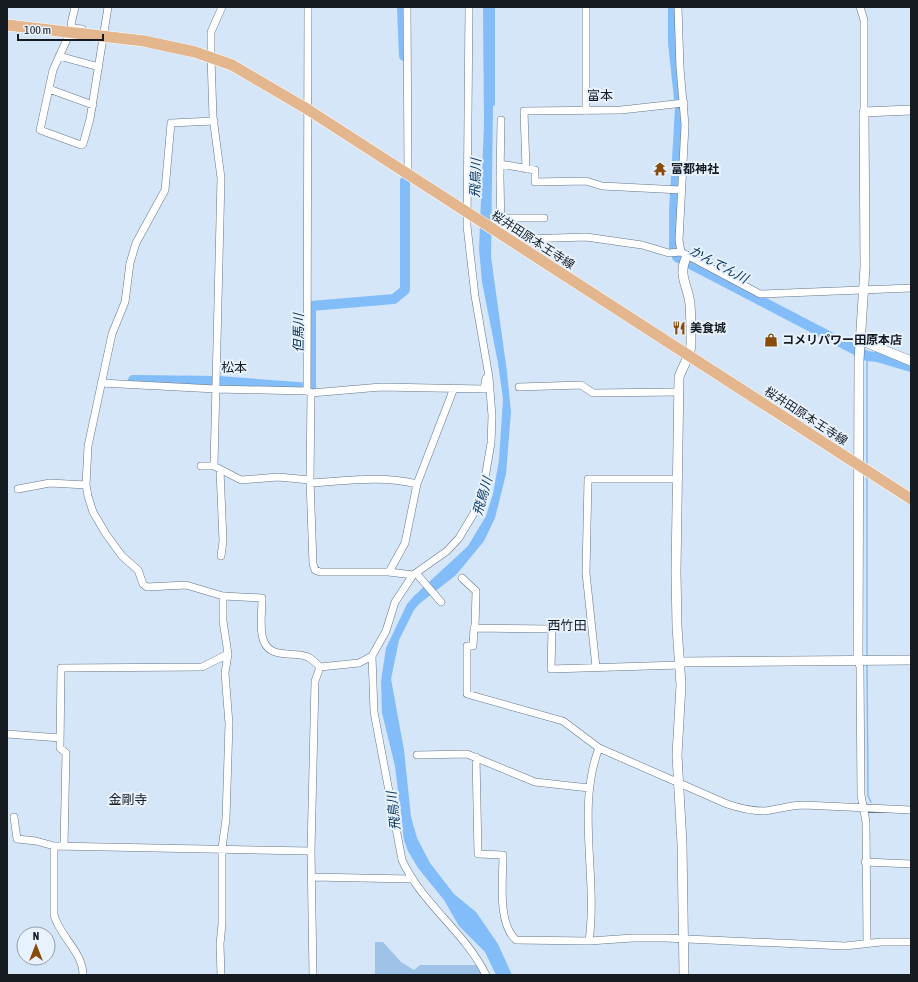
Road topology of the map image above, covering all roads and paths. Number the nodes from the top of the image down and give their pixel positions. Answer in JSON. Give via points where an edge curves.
{"nodes":[{"id":1,"x":75,"y":7,"type":"edge"},
{"id":2,"x":108,"y":7,"type":"edge"},
{"id":3,"x":222,"y":7,"type":"edge"},
{"id":4,"x":308,"y":7,"type":"edge"},
{"id":5,"x":407,"y":7,"type":"edge"},
{"id":6,"x":470,"y":7,"type":"edge"},
{"id":7,"x":586,"y":7,"type":"edge"},
{"id":8,"x":678,"y":7,"type":"edge"},
{"id":9,"x":860,"y":7,"type":"edge"},
{"id":10,"x":7,"y":25,"type":"edge"},
{"id":11,"x":103,"y":34,"type":"junction"},
{"id":12,"x":59,"y":56,"type":"junction"},
{"id":13,"x":211,"y":57,"type":"junction"},
{"id":14,"x":99,"y":67,"type":"junction"},
{"id":15,"x":49,"y":89,"type":"junction"},
{"id":16,"x":684,"y":103,"type":"junction"},
{"id":17,"x":93,"y":104,"type":"junction"},
{"id":18,"x":307,"y":109,"type":"junction"},
{"id":19,"x":911,"y":110,"type":"edge"},
{"id":20,"x":586,"y":111,"type":"junction"},
{"id":21,"x":864,"y":112,"type":"junction"},
{"id":22,"x":501,"y":120,"type":"dead end"},
{"id":23,"x":214,"y":122,"type":"junction"},
{"id":24,"x":500,"y":164,"type":"junction"},
{"id":25,"x":526,"y":169,"type":"junction"},
{"id":26,"x":408,"y":175,"type":"junction"},
{"id":27,"x":681,"y":190,"type":"junction"},
{"id":28,"x":467,"y":213,"type":"junction"},
{"id":29,"x":501,"y":218,"type":"junction"},
{"id":30,"x":544,"y":218,"type":"dead end"},
{"id":31,"x":501,"y":232,"type":"junction"},
{"id":32,"x":684,"y":254,"type":"junction"},
{"id":33,"x":911,"y":288,"type":"edge"},
{"id":34,"x":862,"y":289,"type":"junction"},
{"id":35,"x":860,"y":344,"type":"junction"},
{"id":36,"x":689,"y":356,"type":"junction"},
{"id":37,"x":911,"y":361,"type":"edge"},
{"id":38,"x":489,"y":377,"type":"junction"},
{"id":39,"x":101,"y":384,"type":"junction"},
{"id":40,"x":519,"y":387,"type":"dead end"},
{"id":41,"x":454,"y":388,"type":"junction"},
{"id":42,"x":216,"y":389,"type":"junction"},
{"id":43,"x":309,"y":392,"type":"junction"},
{"id":44,"x":678,"y":392,"type":"junction"},
{"id":45,"x":201,"y":466,"type":"dead end"},
{"id":46,"x":217,"y":468,"type":"junction"},
{"id":47,"x":864,"y":469,"type":"junction"},
{"id":48,"x":678,"y":479,"type":"junction"},
{"id":49,"x":310,"y":482,"type":"junction"},
{"id":50,"x":417,"y":484,"type":"junction"},
{"id":51,"x":86,"y":485,"type":"junction"},
{"id":52,"x":18,"y":489,"type":"dead end"},
{"id":53,"x":911,"y":499,"type":"edge"},
{"id":54,"x":221,"y":556,"type":"dead end"},
{"id":55,"x":389,"y":572,"type":"junction"},
{"id":56,"x":415,"y":574,"type":"junction"},
{"id":57,"x":462,"y":578,"type":"dead end"},
{"id":58,"x":223,"y":596,"type":"junction"},
{"id":59,"x":440,"y":601,"type":"dead end"},
{"id":60,"x":475,"y":628,"type":"junction"},
{"id":61,"x":228,"y":654,"type":"junction"},
{"id":62,"x":372,"y":656,"type":"junction"},
{"id":63,"x":911,"y":660,"type":"edge"},
{"id":64,"x":864,"y":661,"type":"junction"},
{"id":65,"x":680,"y":664,"type":"junction"},
{"id":66,"x":320,"y":667,"type":"junction"},
{"id":67,"x":596,"y":667,"type":"junction"},
{"id":68,"x":7,"y":734,"type":"edge"},
{"id":69,"x":60,"y":738,"type":"junction"},
{"id":70,"x":599,"y":748,"type":"junction"},
{"id":71,"x":418,"y":755,"type":"dead end"},
{"id":72,"x":476,"y":757,"type":"junction"},
{"id":73,"x":678,"y":783,"type":"junction"},
{"id":74,"x":589,"y":788,"type":"junction"},
{"id":75,"x":864,"y":807,"type":"junction"},
{"id":76,"x":911,"y":810,"type":"edge"},
{"id":77,"x":14,"y":817,"type":"dead end"},
{"id":78,"x":54,"y":846,"type":"junction"},
{"id":79,"x":64,"y":846,"type":"junction"},
{"id":80,"x":222,"y":848,"type":"junction"},
{"id":81,"x":311,"y":851,"type":"junction"},
{"id":82,"x":865,"y":862,"type":"junction"},
{"id":83,"x":911,"y":864,"type":"edge"},
{"id":84,"x":312,"y":877,"type":"junction"},
{"id":85,"x":410,"y":879,"type":"junction"},
{"id":86,"x":684,"y":939,"type":"junction"},
{"id":87,"x":589,"y":941,"type":"junction"},
{"id":88,"x":911,"y":942,"type":"edge"},
{"id":89,"x":867,"y":943,"type":"junction"},
{"id":90,"x":83,"y":975,"type":"edge"},
{"id":91,"x":221,"y":975,"type":"edge"},
{"id":92,"x":313,"y":975,"type":"edge"},
{"id":93,"x":486,"y":975,"type":"edge"},
{"id":94,"x":684,"y":975,"type":"edge"}],
"edges":[{"from":1,"to":11,"type":"street","via":[[71,24],[73,28]]},
{"from":2,"to":11,"type":"street"},
{"from":3,"to":13,"type":"street","via":[[211,32]]},
{"from":4,"to":18,"type":"street"},
{"from":5,"to":26,"type":"street"},
{"from":6,"to":28,"type":"street"},
{"from":7,"to":20,"type":"street"},
{"from":8,"to":16,"type":"street"},
{"from":9,"to":21,"type":"street","via":[[864,20]]},
{"from":10,"to":11,"type":"main road","name":"桜井田原本王寺線"},
{"from":11,"to":12,"type":"street","via":[[99,39],[68,37]]},
{"from":11,"to":13,"type":"main road","name":"桜井田原本王寺線","via":[[167,45]]},
{"from":11,"to":14,"type":"street"},
{"from":12,"to":14,"type":"street"},
{"from":12,"to":15,"type":"street"},
{"from":13,"to":18,"type":"main road","name":"桜井田原本王寺線","via":[[232,65]]},
{"from":13,"to":23,"type":"street"},
{"from":14,"to":17,"type":"street"},
{"from":15,"to":17,"type":"street"},
{"from":15,"to":17,"type":"street","via":[[40,130],[81,145]]},
{"from":16,"to":20,"type":"street"},
{"from":16,"to":27,"type":"street"},
{"from":18,"to":26,"type":"main road","name":"桜井田原本王寺線"},
{"from":18,"to":43,"type":"street"},
{"from":19,"to":21,"type":"street"},
{"from":20,"to":25,"type":"street","via":[[524,111]]},
{"from":21,"to":34,"type":"street","via":[[865,267]]},
{"from":22,"to":24,"type":"street"},
{"from":23,"to":39,"type":"street","via":[[171,123],[165,190],[136,243],[130,263],[127,292],[112,334]]},
{"from":23,"to":42,"type":"street","via":[[221,178]]},
{"from":24,"to":25,"type":"street"},
{"from":24,"to":29,"type":"street"},
{"from":25,"to":27,"type":"street","via":[[535,170],[535,182],[586,181],[602,186]]},
{"from":26,"to":28,"type":"main road","name":"桜井田原本王寺線"},
{"from":27,"to":32,"type":"street","via":[[679,240]]},
{"from":28,"to":31,"type":"main road","name":"桜井田原本王寺線"},
{"from":28,"to":38,"type":"street","via":[[475,296]]},
{"from":29,"to":30,"type":"street"},
{"from":29,"to":31,"type":"street"},
{"from":31,"to":32,"type":"street","via":[[524,239],[586,237]]},
{"from":31,"to":36,"type":"main road","name":"桜井田原本王寺線"},
{"from":32,"to":34,"type":"street","via":[[760,294]]},
{"from":32,"to":36,"type":"street","via":[[684,287],[690,303]]},
{"from":33,"to":34,"type":"street"},
{"from":34,"to":35,"type":"street"},
{"from":35,"to":37,"type":"street"},
{"from":35,"to":47,"type":"street"},
{"from":36,"to":44,"type":"street","via":[[679,377]]},
{"from":36,"to":47,"type":"main road","name":"桜井田原本王寺線"},
{"from":38,"to":41,"type":"street","via":[[486,378],[484,389]]},
{"from":38,"to":56,"type":"street","via":[[491,443],[480,500],[468,526],[459,538],[447,551]]},
{"from":39,"to":42,"type":"street"},
{"from":39,"to":51,"type":"street","via":[[88,446]]},
{"from":40,"to":44,"type":"street","via":[[581,385],[593,393]]},
{"from":41,"to":43,"type":"street","via":[[381,387]]},
{"from":41,"to":50,"type":"street"},
{"from":42,"to":43,"type":"street"},
{"from":42,"to":46,"type":"street"},
{"from":43,"to":49,"type":"street"},
{"from":44,"to":48,"type":"street"},
{"from":45,"to":46,"type":"street"},
{"from":46,"to":49,"type":"street","via":[[241,480],[278,477]]},
{"from":46,"to":54,"type":"street","via":[[223,541]]},
{"from":47,"to":53,"type":"main road","name":"桜井田原本王寺線"},
{"from":47,"to":64,"type":"street"},
{"from":48,"to":65,"type":"street","via":[[677,627]]},
{"from":48,"to":67,"type":"street","via":[[588,480],[586,573]]},
{"from":49,"to":50,"type":"street","via":[[403,480]]},
{"from":49,"to":55,"type":"street","via":[[315,570]]},
{"from":50,"to":55,"type":"street","via":[[405,543]]},
{"from":51,"to":52,"type":"street","via":[[50,483]]},
{"from":51,"to":58,"type":"street","via":[[96,517],[122,556],[138,570],[143,584],[147,587],[186,585]]},
{"from":55,"to":56,"type":"street"},
{"from":56,"to":59,"type":"street"},
{"from":56,"to":62,"type":"street","via":[[395,602],[386,631]]},
{"from":57,"to":60,"type":"street","via":[[476,590]]},
{"from":58,"to":61,"type":"street","via":[[223,621]]},
{"from":58,"to":66,"type":"street","via":[[262,598],[262,635],[271,650],[277,654],[308,657]]},
{"from":60,"to":67,"type":"street","via":[[552,629],[551,669],[581,670]]},
{"from":60,"to":70,"type":"street","via":[[473,646],[467,646],[467,694],[563,721]]},
{"from":61,"to":69,"type":"street","via":[[202,667],[61,668]]},
{"from":61,"to":80,"type":"street","via":[[225,673],[229,724],[226,819]]},
{"from":62,"to":66,"type":"street","via":[[359,663]]},
{"from":62,"to":85,"type":"street","via":[[374,712],[396,836]]},
{"from":63,"to":64,"type":"street"},
{"from":64,"to":65,"type":"street"},
{"from":64,"to":75,"type":"street","via":[[860,667],[861,795]]},
{"from":65,"to":67,"type":"street"},
{"from":65,"to":73,"type":"street"},
{"from":66,"to":81,"type":"street","via":[[315,682]]},
{"from":68,"to":69,"type":"street"},
{"from":69,"to":79,"type":"street","via":[[60,748],[66,753]]},
{"from":70,"to":73,"type":"street"},
{"from":70,"to":74,"type":"street"},
{"from":71,"to":72,"type":"street","via":[[467,754]]},
{"from":72,"to":74,"type":"street","via":[[535,782]]},
{"from":72,"to":87,"type":"street","via":[[478,854],[503,855],[503,899],[506,926],[510,935],[516,940]]},
{"from":73,"to":75,"type":"street","via":[[744,810],[765,811],[791,805],[858,809]]},
{"from":73,"to":86,"type":"street"},
{"from":74,"to":87,"type":"street","via":[[592,903]]},
{"from":75,"to":76,"type":"street"},
{"from":75,"to":82,"type":"street"},
{"from":77,"to":78,"type":"street","via":[[17,839]]},
{"from":78,"to":79,"type":"street"},
{"from":78,"to":90,"type":"street","via":[[54,915],[57,925],[82,962]]},
{"from":79,"to":80,"type":"street"},
{"from":80,"to":81,"type":"street"},
{"from":80,"to":91,"type":"street"},
{"from":81,"to":84,"type":"street"},
{"from":82,"to":83,"type":"street"},
{"from":82,"to":89,"type":"street"},
{"from":84,"to":85,"type":"street"},
{"from":84,"to":92,"type":"street"},
{"from":85,"to":93,"type":"street","via":[[473,954]]},
{"from":86,"to":87,"type":"street","via":[[633,938]]},
{"from":86,"to":89,"type":"street","via":[[845,946]]},
{"from":86,"to":94,"type":"street"},
{"from":88,"to":89,"type":"street"}]}
